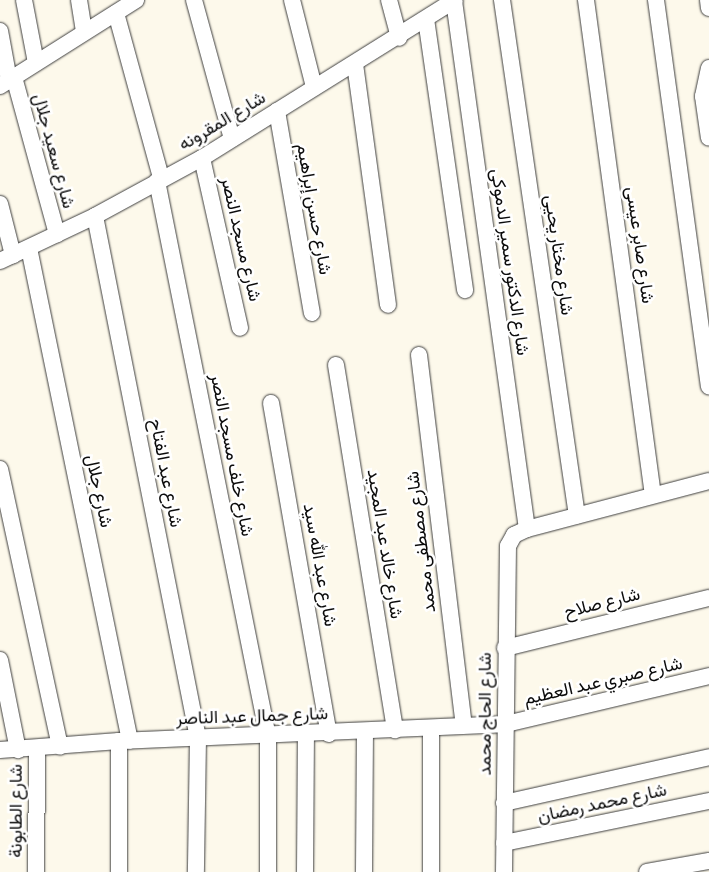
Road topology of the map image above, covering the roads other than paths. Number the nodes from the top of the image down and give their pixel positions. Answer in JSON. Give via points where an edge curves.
{"nodes":[{"id":1,"x":24,"y":0,"type":"edge"},
{"id":2,"x":79,"y":0,"type":"edge"},
{"id":3,"x":136,"y":0,"type":"edge"},
{"id":4,"x":194,"y":0,"type":"edge"},
{"id":5,"x":292,"y":0,"type":"edge"},
{"id":6,"x":389,"y":0,"type":"edge"},
{"id":7,"x":455,"y":0,"type":"edge"},
{"id":8,"x":502,"y":0,"type":"edge"},
{"id":9,"x":586,"y":0,"type":"edge"},
{"id":10,"x":656,"y":0,"type":"edge"},
{"id":11,"x":708,"y":0,"type":"edge"},
{"id":12,"x":709,"y":8,"type":"edge"},
{"id":13,"x":116,"y":13,"type":"junction"},
{"id":14,"x":426,"y":19,"type":"junction"},
{"id":15,"x":0,"y":31,"type":"edge"},
{"id":16,"x":84,"y":32,"type":"junction"},
{"id":17,"x":399,"y":38,"type":"junction"},
{"id":18,"x":36,"y":63,"type":"junction"},
{"id":19,"x":355,"y":64,"type":"junction"},
{"id":20,"x":709,"y":68,"type":"edge"},
{"id":21,"x":8,"y":81,"type":"edge"},
{"id":22,"x":314,"y":87,"type":"junction"},
{"id":23,"x":277,"y":111,"type":"junction"},
{"id":24,"x":709,"y":138,"type":"edge"},
{"id":25,"x":232,"y":139,"type":"junction"},
{"id":26,"x":202,"y":158,"type":"junction"},
{"id":27,"x":159,"y":180,"type":"junction"},
{"id":28,"x":0,"y":204,"type":"edge"},
{"id":29,"x":95,"y":216,"type":"junction"},
{"id":30,"x":56,"y":234,"type":"junction"},
{"id":31,"x":29,"y":248,"type":"junction"},
{"id":32,"x":6,"y":258,"type":"edge"},
{"id":33,"x":465,"y":290,"type":"dead end"},
{"id":34,"x":388,"y":305,"type":"dead end"},
{"id":35,"x":312,"y":313,"type":"dead end"},
{"id":36,"x":240,"y":328,"type":"dead end"},
{"id":37,"x":419,"y":355,"type":"dead end"},
{"id":38,"x":336,"y":365,"type":"dead end"},
{"id":39,"x":709,"y":386,"type":"edge"},
{"id":40,"x":271,"y":403,"type":"dead end"},
{"id":41,"x":0,"y":469,"type":"edge"},
{"id":42,"x":709,"y":481,"type":"edge"},
{"id":43,"x":653,"y":494,"type":"junction"},
{"id":44,"x":577,"y":516,"type":"junction"},
{"id":45,"x":527,"y":529,"type":"junction"},
{"id":46,"x":709,"y":598,"type":"edge"},
{"id":47,"x":505,"y":648,"type":"junction"},
{"id":48,"x":0,"y":660,"type":"edge"},
{"id":49,"x":709,"y":676,"type":"edge"},
{"id":50,"x":464,"y":724,"type":"junction"},
{"id":51,"x":506,"y":724,"type":"junction"},
{"id":52,"x":431,"y":728,"type":"junction"},
{"id":53,"x":395,"y":730,"type":"junction"},
{"id":54,"x":365,"y":732,"type":"junction"},
{"id":55,"x":329,"y":734,"type":"junction"},
{"id":56,"x":306,"y":735,"type":"junction"},
{"id":57,"x":268,"y":736,"type":"junction"},
{"id":58,"x":198,"y":738,"type":"junction"},
{"id":59,"x":124,"y":741,"type":"junction"},
{"id":60,"x":60,"y":747,"type":"junction"},
{"id":61,"x":0,"y":750,"type":"edge"},
{"id":62,"x":18,"y":750,"type":"junction"},
{"id":63,"x":37,"y":750,"type":"junction"},
{"id":64,"x":709,"y":756,"type":"edge"},
{"id":65,"x":709,"y":801,"type":"edge"},
{"id":66,"x":504,"y":803,"type":"junction"},
{"id":67,"x":504,"y":843,"type":"junction"},
{"id":68,"x":709,"y":861,"type":"edge"},
{"id":69,"x":36,"y":872,"type":"edge"},
{"id":70,"x":119,"y":872,"type":"edge"},
{"id":71,"x":196,"y":872,"type":"edge"},
{"id":72,"x":268,"y":872,"type":"edge"},
{"id":73,"x":305,"y":872,"type":"edge"},
{"id":74,"x":364,"y":872,"type":"edge"},
{"id":75,"x":430,"y":872,"type":"edge"},
{"id":76,"x":504,"y":872,"type":"edge"},
{"id":77,"x":647,"y":872,"type":"edge"}],
"edges":[{"from":1,"to":18,"type":"street"},
{"from":2,"to":16,"type":"street"},
{"from":3,"to":13,"type":"street"},
{"from":4,"to":25,"type":"street"},
{"from":5,"to":22,"type":"street"},
{"from":6,"to":17,"type":"street"},
{"from":7,"to":14,"type":"street","name":"شارع المقرونه"},
{"from":7,"to":45,"type":"street","name":"شارع الدكتور سمير الدموكى"},
{"from":8,"to":44,"type":"street","name":"شارع مختار يحيى"},
{"from":9,"to":43,"type":"street","name":"شارع صابر عيسى"},
{"from":10,"to":39,"type":"street"},
{"from":11,"to":12,"type":"street"},
{"from":13,"to":16,"type":"street"},
{"from":13,"to":27,"type":"street","name":"شارع خلف مسجد النصر"},
{"from":14,"to":17,"type":"street","name":"شارع المقرونه"},
{"from":14,"to":33,"type":"street"},
{"from":15,"to":21,"type":"street","name":"شارع سعيد جلال"},
{"from":16,"to":18,"type":"street"},
{"from":17,"to":19,"type":"street","name":"شارع المقرونه"},
{"from":18,"to":21,"type":"street"},
{"from":19,"to":22,"type":"street","name":"شارع المقرونه"},
{"from":19,"to":34,"type":"street"},
{"from":20,"to":24,"type":"street","via":[[703,96]]},
{"from":21,"to":30,"type":"street","name":"شارع سعيد جلال"},
{"from":22,"to":23,"type":"street","name":"شارع المقرونه"},
{"from":23,"to":25,"type":"street","name":"شارع المقرونه"},
{"from":23,"to":35,"type":"street","name":"شارع حسن إبراهيم"},
{"from":25,"to":26,"type":"street","name":"شارع المقرونه"},
{"from":26,"to":27,"type":"street","name":"شارع المقرونه"},
{"from":26,"to":36,"type":"street","name":"شارع مسجد النصر"},
{"from":27,"to":29,"type":"street","name":"شارع المقرونه"},
{"from":27,"to":57,"type":"street","name":"شارع خلف مسجد النصر"},
{"from":28,"to":32,"type":"street"},
{"from":29,"to":30,"type":"street","name":"شارع المقرونه"},
{"from":29,"to":58,"type":"street","name":"شارع عبد الفتاح"},
{"from":30,"to":31,"type":"street","name":"شارع المقرونه"},
{"from":31,"to":32,"type":"street","name":"شارع المقرونه"},
{"from":31,"to":59,"type":"street","name":"شارع جلال"},
{"from":37,"to":50,"type":"street","name":"شارع مصطفى محمد"},
{"from":38,"to":53,"type":"street","name":"شارع خالد عبد المجيد"},
{"from":40,"to":55,"type":"street","name":"شارع عبد الله سيد"},
{"from":41,"to":60,"type":"street"},
{"from":42,"to":43,"type":"street"},
{"from":43,"to":44,"type":"street"},
{"from":44,"to":45,"type":"street"},
{"from":45,"to":47,"type":"street","name":"شارع الحاج محمد","via":[[514,535],[505,556]]},
{"from":46,"to":47,"type":"street","name":"شارع صلاح"},
{"from":47,"to":51,"type":"street","name":"شارع الحاج محمد"},
{"from":48,"to":62,"type":"street"},
{"from":49,"to":51,"type":"street","name":"شارع صبري عبد العظيم"},
{"from":50,"to":51,"type":"street","name":"شارع جمال عبد الناصر"},
{"from":50,"to":52,"type":"street","name":"شارع جمال عبد الناصر"},
{"from":51,"to":66,"type":"street","name":"شارع الحاج محمد"},
{"from":52,"to":53,"type":"street","name":"شارع جمال عبد الناصر"},
{"from":52,"to":75,"type":"street"},
{"from":53,"to":54,"type":"street","name":"شارع جمال عبد الناصر"},
{"from":54,"to":55,"type":"street","name":"شارع جمال عبد الناصر"},
{"from":54,"to":74,"type":"street"},
{"from":55,"to":56,"type":"street","name":"شارع جمال عبد الناصر"},
{"from":56,"to":57,"type":"street","name":"شارع جمال عبد الناصر"},
{"from":56,"to":73,"type":"street"},
{"from":57,"to":58,"type":"street","name":"شارع جمال عبد الناصر"},
{"from":57,"to":72,"type":"street","name":"شارع خلف مسجد النصر"},
{"from":58,"to":59,"type":"street","name":"شارع جمال عبد الناصر"},
{"from":58,"to":71,"type":"street","name":"شارع عبد الفتاح"},
{"from":59,"to":60,"type":"street","name":"شارع جمال عبد الناصر"},
{"from":59,"to":70,"type":"street","name":"شارع جلال"},
{"from":60,"to":63,"type":"street","name":"شارع جمال عبد الناصر"},
{"from":61,"to":62,"type":"street","name":"شارع جمال عبد الناصر"},
{"from":62,"to":63,"type":"street","name":"شارع جمال عبد الناصر"},
{"from":63,"to":69,"type":"street","name":"شارع الطابونة"},
{"from":64,"to":66,"type":"street"},
{"from":65,"to":67,"type":"street","name":"شارع محمد رمضان"},
{"from":66,"to":67,"type":"street","name":"شارع الحاج محمد"},
{"from":67,"to":76,"type":"street","name":"شارع الحاج محمد"},
{"from":68,"to":77,"type":"street"}]}
